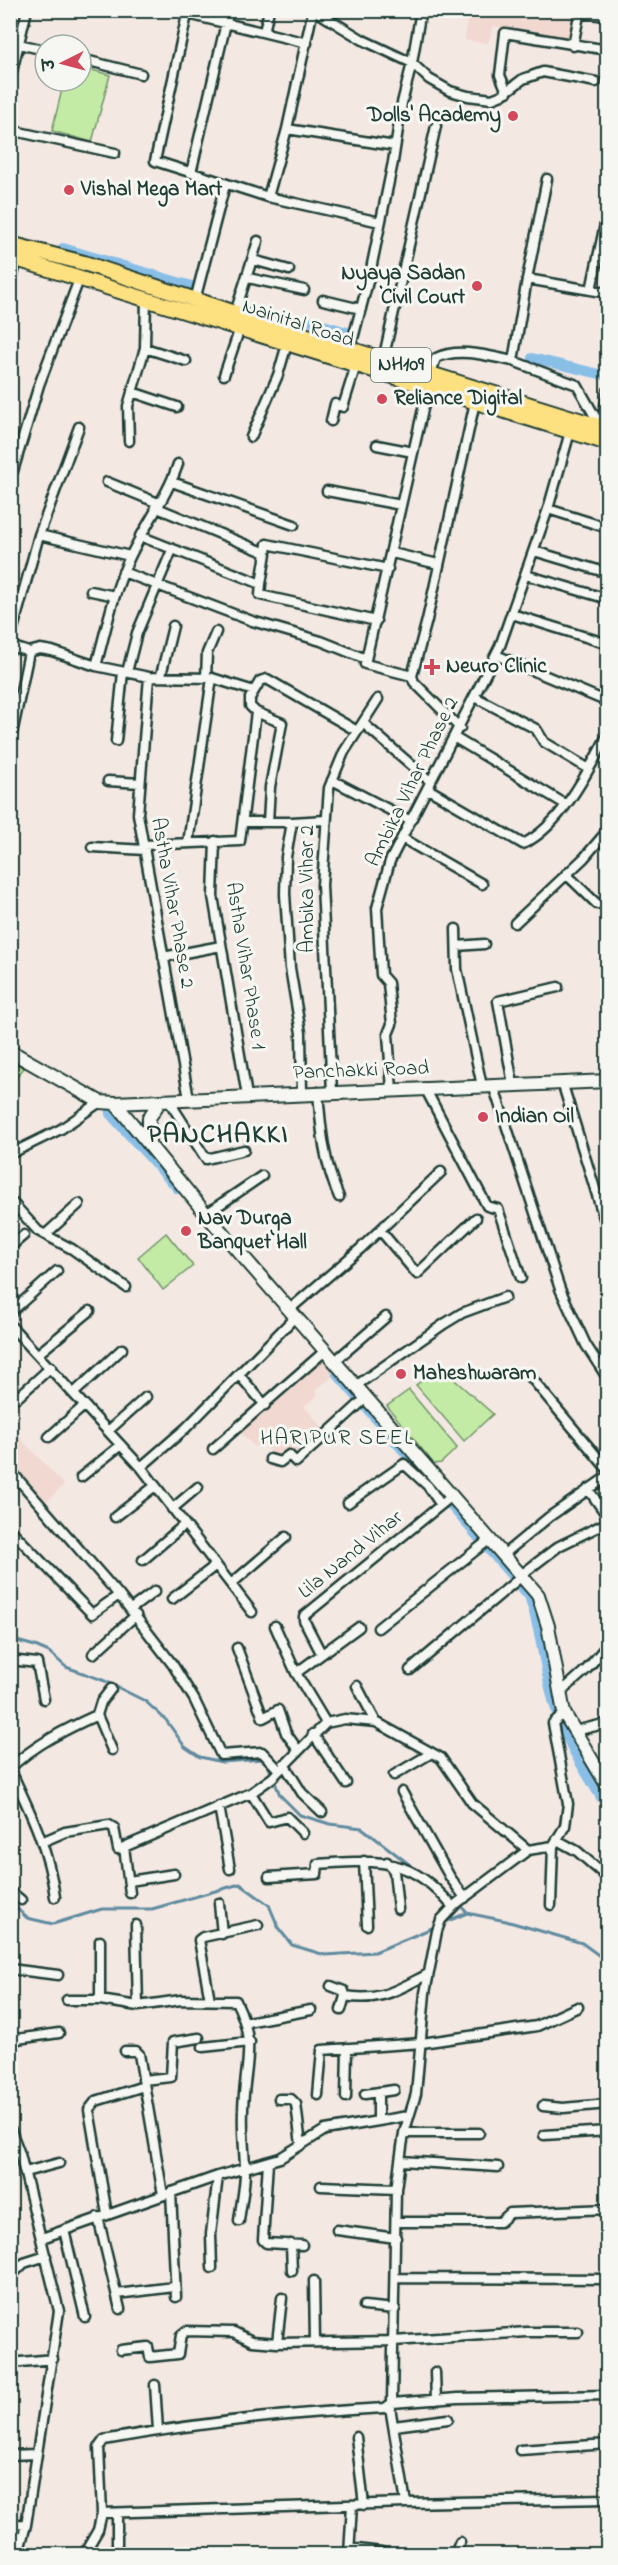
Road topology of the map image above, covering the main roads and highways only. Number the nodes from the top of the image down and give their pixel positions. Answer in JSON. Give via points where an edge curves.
{"nodes":[{"id":1,"x":10,"y":243,"type":"edge"},
{"id":2,"x":14,"y":258,"type":"edge"},
{"id":3,"x":397,"y":371,"type":"junction"},
{"id":4,"x":431,"y":373,"type":"junction"},
{"id":5,"x":428,"y":387,"type":"junction"},
{"id":6,"x":572,"y":425,"type":"junction"},
{"id":7,"x":604,"y":435,"type":"edge"},
{"id":8,"x":10,"y":1051,"type":"edge"},
{"id":9,"x":608,"y":1081,"type":"edge"},
{"id":10,"x":165,"y":1101,"type":"junction"},
{"id":11,"x":115,"y":1103,"type":"junction"},
{"id":12,"x":149,"y":1145,"type":"junction"},
{"id":13,"x":608,"y":1787,"type":"edge"}],
"edges":[{"from":1,"to":3,"type":"highway","name":"Nainital Road","number":"NH109","via":[[84,263],[350,350],[386,350]]},
{"from":2,"to":3,"type":"highway","name":"Nainital Road","number":"NH109","via":[[356,365]]},
{"from":3,"to":4,"type":"highway","name":"Nainital Road","number":"NH109"},
{"from":3,"to":5,"type":"highway","name":"Nainital Road","number":"NH109"},
{"from":4,"to":5,"type":"highway"},
{"from":4,"to":6,"type":"highway","name":"Nainital Road","number":"NH109"},
{"from":5,"to":6,"type":"highway","name":"Nainital Road","number":"NH109"},
{"from":6,"to":7,"type":"highway","name":"Nainital Road","number":"NH109"},
{"from":8,"to":11,"type":"main road","name":"Panchakki Road","via":[[100,1102]]},
{"from":9,"to":10,"type":"main road","name":"Panchakki Road"},
{"from":10,"to":11,"type":"main road","name":"Panchakki Road"},
{"from":10,"to":12,"type":"main road","via":[[149,1118]]},
{"from":11,"to":12,"type":"main road"},
{"from":12,"to":13,"type":"main road","via":[[323,1353],[357,1385],[364,1401],[446,1501],[486,1542],[504,1554],[519,1578],[542,1602],[560,1693],[560,1716],[575,1731]]}]}
